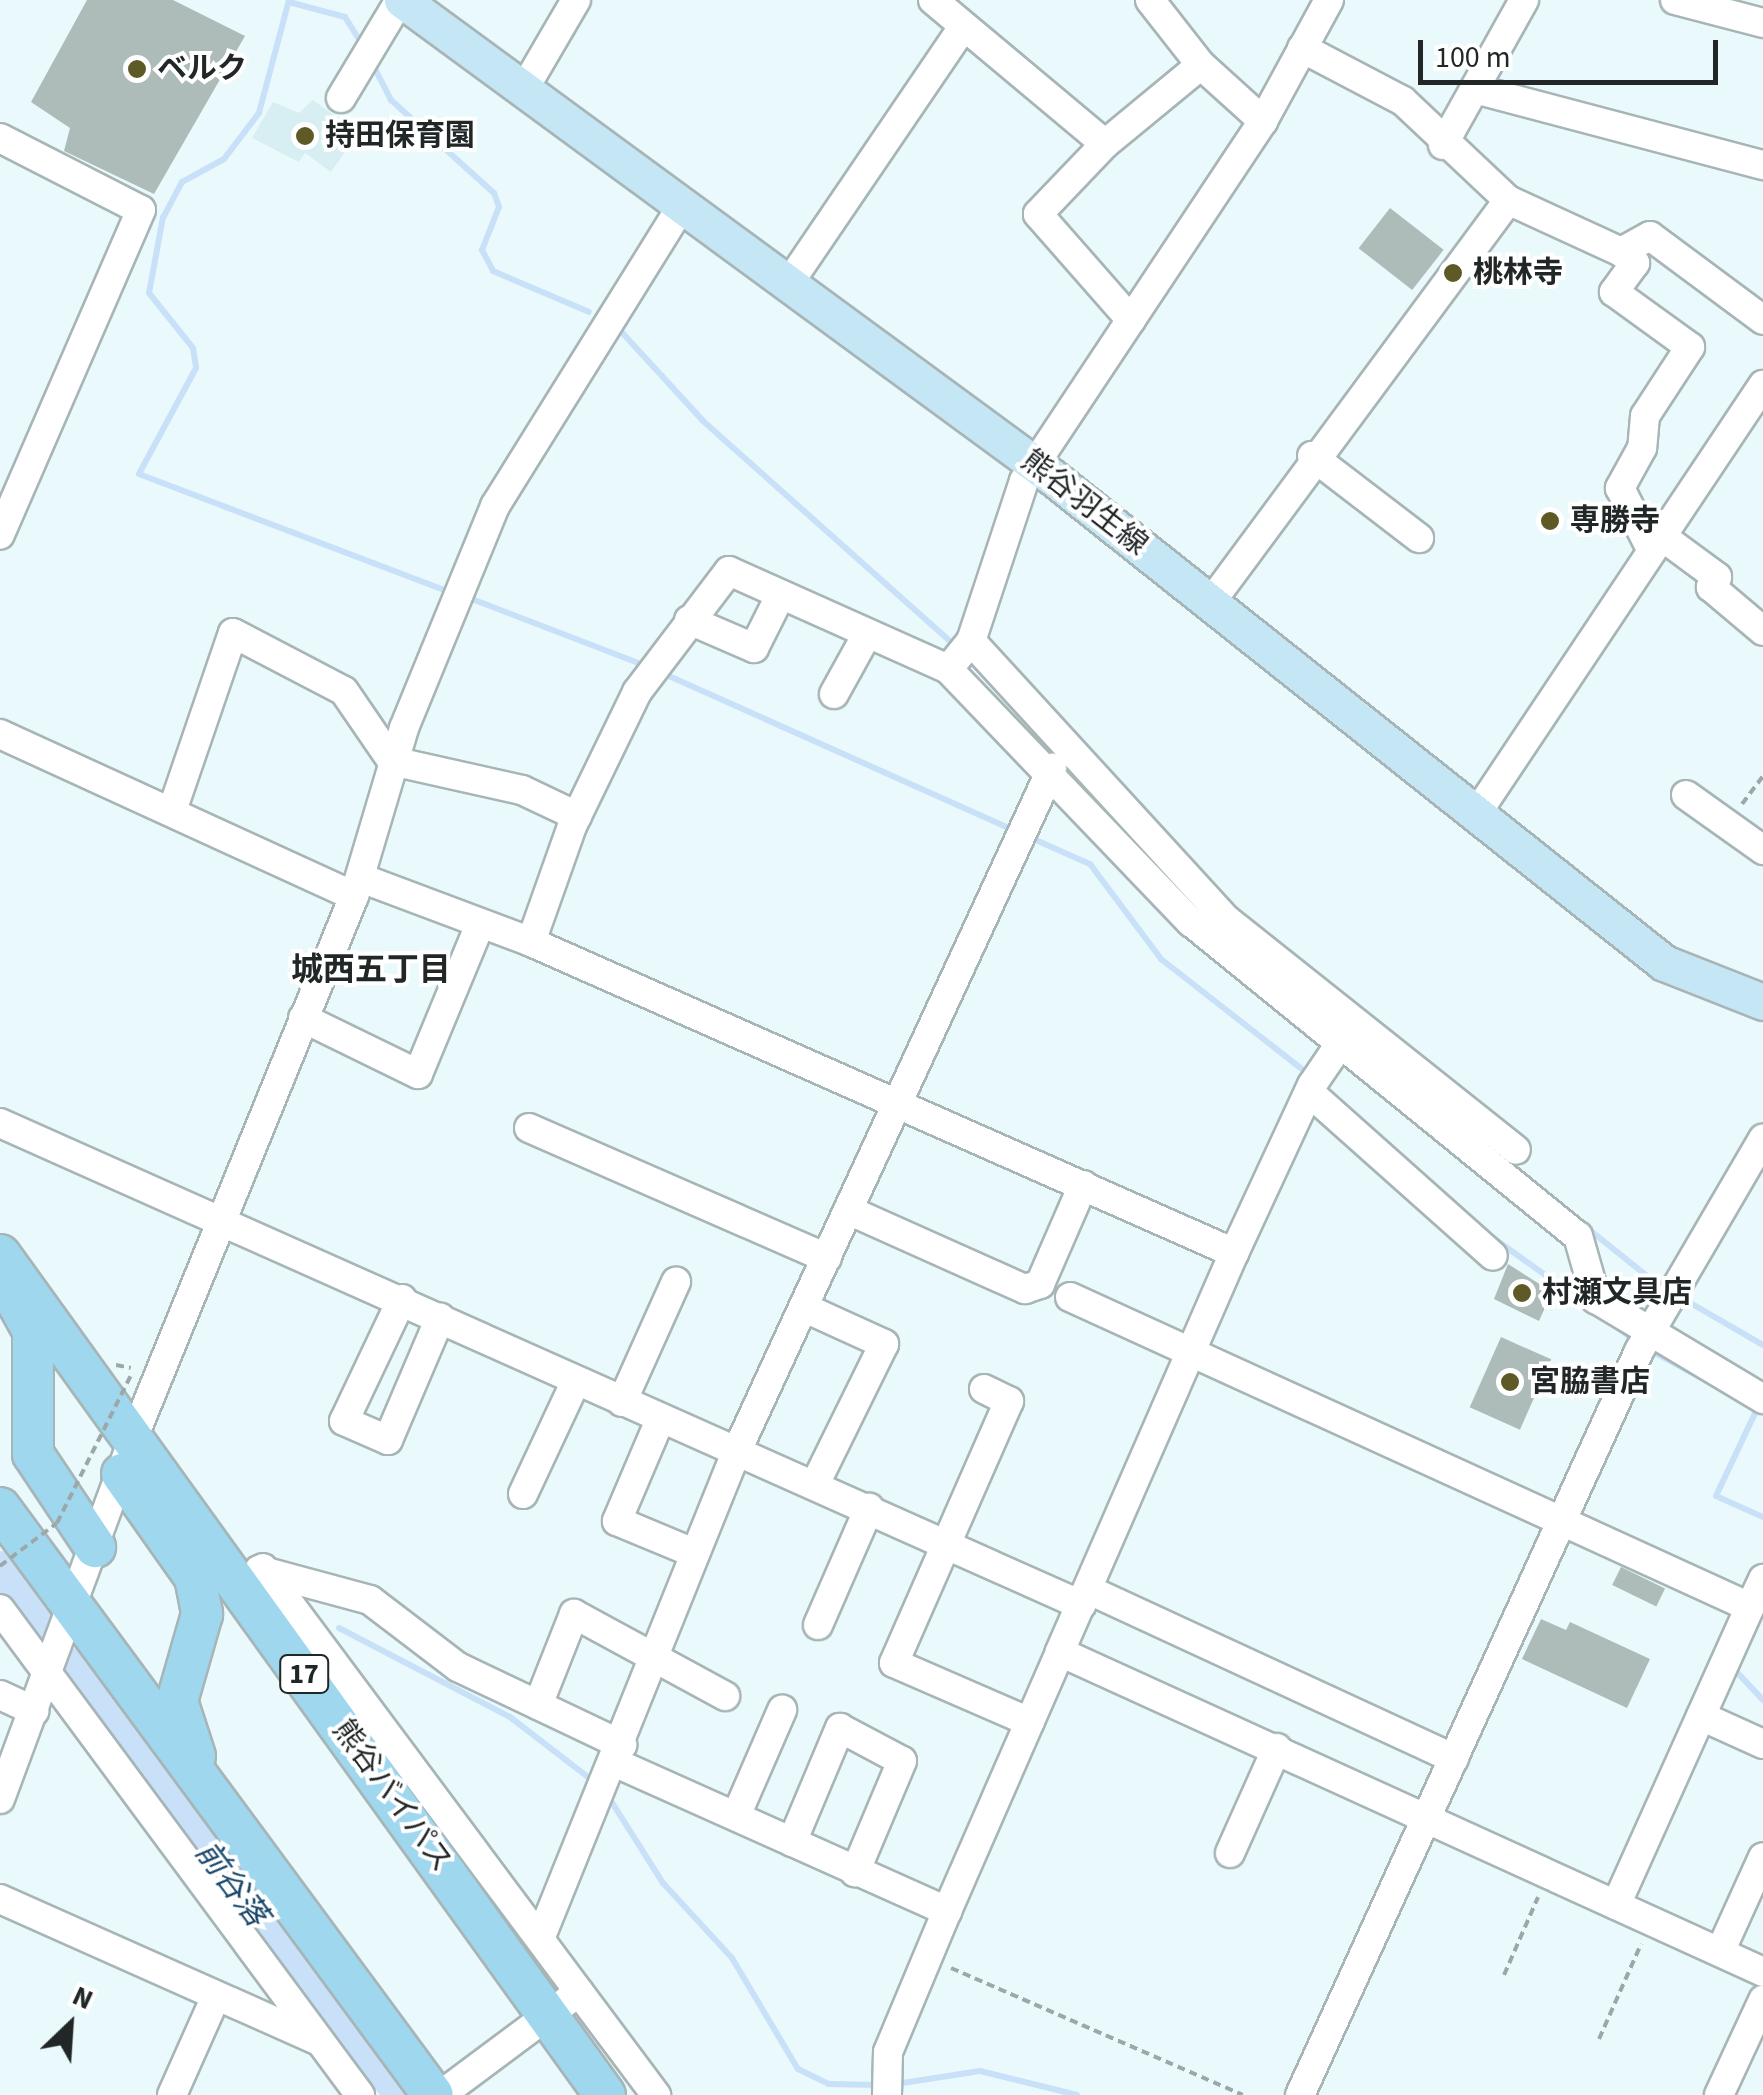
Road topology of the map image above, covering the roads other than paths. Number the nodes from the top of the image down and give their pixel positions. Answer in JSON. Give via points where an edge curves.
{"nodes":[{"id":1,"x":401,"y":0,"type":"edge"},
{"id":2,"x":576,"y":0,"type":"edge"},
{"id":3,"x":933,"y":0,"type":"edge"},
{"id":4,"x":1150,"y":0,"type":"edge"},
{"id":5,"x":1329,"y":0,"type":"edge"},
{"id":6,"x":1524,"y":0,"type":"edge"},
{"id":7,"x":1674,"y":0,"type":"edge"},
{"id":8,"x":1763,"y":23,"type":"edge"},
{"id":9,"x":963,"y":26,"type":"junction"},
{"id":10,"x":1302,"y":48,"type":"junction"},
{"id":11,"x":1200,"y":66,"type":"junction"},
{"id":12,"x":1475,"y":89,"type":"junction"},
{"id":13,"x":524,"y":90,"type":"junction"},
{"id":14,"x":341,"y":98,"type":"dead end"},
{"id":15,"x":1263,"y":121,"type":"junction"},
{"id":16,"x":0,"y":138,"type":"edge"},
{"id":17,"x":1104,"y":144,"type":"junction"},
{"id":18,"x":1444,"y":145,"type":"junction"},
{"id":19,"x":1763,"y":164,"type":"edge"},
{"id":20,"x":1508,"y":200,"type":"junction"},
{"id":21,"x":682,"y":204,"type":"junction"},
{"id":22,"x":1620,"y":252,"type":"junction"},
{"id":23,"x":789,"y":283,"type":"junction"},
{"id":24,"x":1131,"y":320,"type":"junction"},
{"id":25,"x":1763,"y":320,"type":"edge"},
{"id":26,"x":1763,"y":385,"type":"edge"},
{"id":27,"x":1312,"y":456,"type":"junction"},
{"id":28,"x":1036,"y":465,"type":"junction"},
{"id":29,"x":0,"y":535,"type":"edge"},
{"id":30,"x":1420,"y":538,"type":"dead end"},
{"id":31,"x":1655,"y":542,"type":"junction"},
{"id":32,"x":780,"y":596,"type":"junction"},
{"id":33,"x":1212,"y":602,"type":"junction"},
{"id":34,"x":689,"y":620,"type":"junction"},
{"id":35,"x":1763,"y":631,"type":"edge"},
{"id":36,"x":866,"y":636,"type":"junction"},
{"id":37,"x":961,"y":654,"type":"junction"},
{"id":38,"x":834,"y":694,"type":"dead end"},
{"id":39,"x":0,"y":734,"type":"edge"},
{"id":40,"x":392,"y":761,"type":"junction"},
{"id":41,"x":1052,"y":768,"type":"junction"},
{"id":42,"x":1686,"y":795,"type":"dead end"},
{"id":43,"x":172,"y":811,"type":"junction"},
{"id":44,"x":1477,"y":813,"type":"junction"},
{"id":45,"x":577,"y":816,"type":"junction"},
{"id":46,"x":1763,"y":850,"type":"edge"},
{"id":47,"x":358,"y":887,"type":"junction"},
{"id":48,"x":480,"y":924,"type":"junction"},
{"id":49,"x":531,"y":942,"type":"junction"},
{"id":50,"x":1763,"y":1002,"type":"edge"},
{"id":51,"x":303,"y":1018,"type":"junction"},
{"id":52,"x":1348,"y":1032,"type":"junction"},
{"id":53,"x":1313,"y":1084,"type":"junction"},
{"id":54,"x":896,"y":1100,"type":"junction"},
{"id":55,"x":0,"y":1123,"type":"edge"},
{"id":56,"x":528,"y":1128,"type":"dead end"},
{"id":57,"x":1763,"y":1139,"type":"edge"},
{"id":58,"x":1516,"y":1150,"type":"dead end"},
{"id":59,"x":1083,"y":1185,"type":"junction"},
{"id":60,"x":848,"y":1210,"type":"junction"},
{"id":61,"x":222,"y":1215,"type":"junction"},
{"id":62,"x":1234,"y":1254,"type":"junction"},
{"id":63,"x":1493,"y":1256,"type":"dead end"},
{"id":64,"x":827,"y":1258,"type":"junction"},
{"id":65,"x":6,"y":1264,"type":"edge"},
{"id":66,"x":676,"y":1282,"type":"dead end"},
{"id":67,"x":1070,"y":1297,"type":"dead end"},
{"id":68,"x":402,"y":1300,"type":"junction"},
{"id":69,"x":806,"y":1308,"type":"junction"},
{"id":70,"x":440,"y":1318,"type":"junction"},
{"id":71,"x":1644,"y":1341,"type":"junction"},
{"id":72,"x":1192,"y":1352,"type":"junction"},
{"id":73,"x":576,"y":1381,"type":"junction"},
{"id":74,"x":984,"y":1390,"type":"dead end"},
{"id":75,"x":1763,"y":1398,"type":"edge"},
{"id":76,"x":622,"y":1402,"type":"junction"},
{"id":77,"x":660,"y":1420,"type":"junction"},
{"id":78,"x":134,"y":1436,"type":"junction"},
{"id":79,"x":736,"y":1456,"type":"junction"},
{"id":80,"x":122,"y":1474,"type":"junction"},
{"id":81,"x":815,"y":1484,"type":"junction"},
{"id":82,"x":524,"y":1494,"type":"dead end"},
{"id":83,"x":0,"y":1508,"type":"edge"},
{"id":84,"x":870,"y":1508,"type":"junction"},
{"id":85,"x":1562,"y":1520,"type":"junction"},
{"id":86,"x":945,"y":1543,"type":"junction"},
{"id":87,"x":95,"y":1547,"type":"junction"},
{"id":88,"x":694,"y":1553,"type":"junction"},
{"id":89,"x":250,"y":1573,"type":"junction"},
{"id":90,"x":1763,"y":1579,"type":"edge"},
{"id":91,"x":1085,"y":1597,"type":"junction"},
{"id":92,"x":0,"y":1609,"type":"edge"},
{"id":93,"x":72,"y":1610,"type":"junction"},
{"id":94,"x":1752,"y":1622,"type":"edge"},
{"id":95,"x":818,"y":1625,"type":"dead end"},
{"id":96,"x":1060,"y":1652,"type":"junction"},
{"id":97,"x":655,"y":1655,"type":"junction"},
{"id":98,"x":47,"y":1675,"type":"junction"},
{"id":99,"x":0,"y":1696,"type":"edge"},
{"id":100,"x":725,"y":1696,"type":"dead end"},
{"id":101,"x":538,"y":1705,"type":"junction"},
{"id":102,"x":782,"y":1710,"type":"dead end"},
{"id":103,"x":34,"y":1711,"type":"junction"},
{"id":104,"x":1701,"y":1716,"type":"junction"},
{"id":105,"x":1030,"y":1722,"type":"junction"},
{"id":106,"x":1763,"y":1744,"type":"edge"},
{"id":107,"x":1277,"y":1748,"type":"junction"},
{"id":108,"x":619,"y":1754,"type":"junction"},
{"id":109,"x":1454,"y":1759,"type":"junction"},
{"id":110,"x":204,"y":1784,"type":"junction"},
{"id":111,"x":0,"y":1799,"type":"edge"},
{"id":112,"x":736,"y":1816,"type":"junction"},
{"id":113,"x":1427,"y":1819,"type":"junction"},
{"id":114,"x":792,"y":1842,"type":"junction"},
{"id":115,"x":1230,"y":1852,"type":"dead end"},
{"id":116,"x":1763,"y":1857,"type":"edge"},
{"id":117,"x":855,"y":1872,"type":"junction"},
{"id":118,"x":0,"y":1899,"type":"edge"},
{"id":119,"x":1616,"y":1905,"type":"junction"},
{"id":120,"x":947,"y":1912,"type":"junction"},
{"id":121,"x":542,"y":1934,"type":"junction"},
{"id":122,"x":1720,"y":1952,"type":"junction"},
{"id":123,"x":1763,"y":1972,"type":"edge"},
{"id":124,"x":216,"y":1996,"type":"junction"},
{"id":125,"x":1763,"y":2000,"type":"edge"},
{"id":126,"x":565,"y":2005,"type":"junction"},
{"id":127,"x":320,"y":2041,"type":"junction"},
{"id":128,"x":172,"y":2095,"type":"edge"},
{"id":129,"x":360,"y":2095,"type":"edge"},
{"id":130,"x":433,"y":2095,"type":"edge"},
{"id":131,"x":441,"y":2095,"type":"edge"},
{"id":132,"x":605,"y":2095,"type":"edge"},
{"id":133,"x":656,"y":2095,"type":"edge"},
{"id":134,"x":887,"y":2095,"type":"edge"},
{"id":135,"x":1300,"y":2095,"type":"edge"},
{"id":136,"x":1719,"y":2095,"type":"edge"}],
"edges":[{"from":1,"to":13,"type":"main road","name":"熊谷羽生線"},
{"from":1,"to":14,"type":"street"},
{"from":2,"to":13,"type":"street"},
{"from":3,"to":9,"type":"street"},
{"from":4,"to":11,"type":"street"},
{"from":5,"to":10,"type":"street"},
{"from":6,"to":12,"type":"street"},
{"from":7,"to":8,"type":"street"},
{"from":9,"to":17,"type":"street"},
{"from":9,"to":23,"type":"street"},
{"from":10,"to":15,"type":"street"},
{"from":10,"to":18,"type":"street","via":[[1403,101]]},
{"from":11,"to":15,"type":"street"},
{"from":11,"to":17,"type":"street"},
{"from":12,"to":18,"type":"street"},
{"from":12,"to":19,"type":"street"},
{"from":13,"to":21,"type":"main road","name":"熊谷羽生線"},
{"from":15,"to":24,"type":"street"},
{"from":16,"to":29,"type":"street","via":[[142,210]]},
{"from":17,"to":24,"type":"street","via":[[1038,214]]},
{"from":18,"to":20,"type":"street"},
{"from":20,"to":22,"type":"street"},
{"from":20,"to":27,"type":"street"},
{"from":21,"to":23,"type":"main road","name":"熊谷羽生線"},
{"from":21,"to":40,"type":"street","via":[[538,425],[458,595]]},
{"from":22,"to":25,"type":"street","via":[[1650,236]]},
{"from":22,"to":31,"type":"street","via":[[1635,262],[1614,292],[1690,347],[1645,416],[1642,448],[1620,488]]},
{"from":23,"to":28,"type":"main road","name":"熊谷羽生線"},
{"from":24,"to":28,"type":"street"},
{"from":26,"to":31,"type":"street"},
{"from":27,"to":30,"type":"street"},
{"from":27,"to":33,"type":"street"},
{"from":28,"to":33,"type":"main road","name":"熊谷羽生線"},
{"from":28,"to":37,"type":"street","via":[[1015,500]]},
{"from":31,"to":35,"type":"street","via":[[1717,577],[1711,587]]},
{"from":31,"to":44,"type":"street"},
{"from":32,"to":34,"type":"street","via":[[729,571]]},
{"from":32,"to":34,"type":"street","via":[[754,648]]},
{"from":32,"to":36,"type":"street"},
{"from":33,"to":44,"type":"main road","name":"熊谷羽生線"},
{"from":34,"to":45,"type":"street","via":[[654,669]]},
{"from":36,"to":37,"type":"street"},
{"from":36,"to":38,"type":"street"},
{"from":37,"to":41,"type":"street"},
{"from":37,"to":52,"type":"street"},
{"from":39,"to":43,"type":"street"},
{"from":40,"to":43,"type":"street","via":[[344,691],[233,633]]},
{"from":40,"to":45,"type":"street","via":[[522,790]]},
{"from":40,"to":47,"type":"street"},
{"from":41,"to":52,"type":"street","via":[[1191,922]]},
{"from":41,"to":54,"type":"street"},
{"from":42,"to":46,"type":"street"},
{"from":43,"to":47,"type":"street"},
{"from":44,"to":50,"type":"main road","name":"熊谷羽生線","via":[[1664,962]]},
{"from":45,"to":49,"type":"street"},
{"from":47,"to":48,"type":"street"},
{"from":47,"to":51,"type":"street"},
{"from":48,"to":49,"type":"street"},
{"from":48,"to":51,"type":"street","via":[[418,1074]]},
{"from":49,"to":54,"type":"street"},
{"from":51,"to":61,"type":"street"},
{"from":52,"to":53,"type":"street"},
{"from":52,"to":58,"type":"street"},
{"from":52,"to":71,"type":"street","via":[[1578,1236],[1596,1298]]},
{"from":53,"to":62,"type":"street"},
{"from":53,"to":63,"type":"street"},
{"from":54,"to":59,"type":"street"},
{"from":54,"to":60,"type":"street"},
{"from":55,"to":61,"type":"street"},
{"from":56,"to":64,"type":"street"},
{"from":57,"to":71,"type":"street"},
{"from":59,"to":60,"type":"street","via":[[1040,1284],[1025,1289]]},
{"from":59,"to":62,"type":"street"},
{"from":60,"to":64,"type":"street"},
{"from":61,"to":68,"type":"street"},
{"from":61,"to":78,"type":"street"},
{"from":62,"to":72,"type":"street"},
{"from":64,"to":69,"type":"street"},
{"from":65,"to":78,"type":"highway","name":"熊谷バイパス","number":"17"},
{"from":65,"to":87,"type":"highway","number":"17","via":[[12,1293],[33,1330],[33,1454]]},
{"from":66,"to":76,"type":"street"},
{"from":67,"to":72,"type":"street"},
{"from":68,"to":70,"type":"street"},
{"from":68,"to":70,"type":"street","via":[[344,1421],[388,1440]]},
{"from":69,"to":79,"type":"street"},
{"from":69,"to":81,"type":"street","via":[[884,1344]]},
{"from":70,"to":73,"type":"street"},
{"from":71,"to":75,"type":"street"},
{"from":71,"to":85,"type":"street"},
{"from":72,"to":85,"type":"street"},
{"from":72,"to":91,"type":"street"},
{"from":73,"to":76,"type":"street"},
{"from":73,"to":82,"type":"street"},
{"from":74,"to":86,"type":"street","via":[[1008,1401]]},
{"from":76,"to":77,"type":"street"},
{"from":77,"to":79,"type":"street"},
{"from":77,"to":88,"type":"street","via":[[617,1521]]},
{"from":78,"to":80,"type":"street"},
{"from":78,"to":89,"type":"highway","name":"熊谷バイパス","number":"17"},
{"from":79,"to":81,"type":"street"},
{"from":79,"to":88,"type":"street"},
{"from":80,"to":87,"type":"street"},
{"from":80,"to":110,"type":"highway","via":[[195,1577],[202,1614],[177,1701]]},
{"from":81,"to":84,"type":"street"},
{"from":83,"to":93,"type":"highway"},
{"from":84,"to":86,"type":"street"},
{"from":84,"to":95,"type":"street"},
{"from":85,"to":94,"type":"street"},
{"from":85,"to":109,"type":"street"},
{"from":86,"to":91,"type":"street"},
{"from":86,"to":105,"type":"street","via":[[894,1663]]},
{"from":87,"to":93,"type":"street"},
{"from":88,"to":97,"type":"street"},
{"from":89,"to":101,"type":"street","via":[[370,1600],[458,1667]]},
{"from":89,"to":121,"type":"street"},
{"from":89,"to":126,"type":"highway","name":"熊谷バイパス","number":"17"},
{"from":90,"to":94,"type":"street"},
{"from":91,"to":96,"type":"street"},
{"from":91,"to":109,"type":"street"},
{"from":92,"to":98,"type":"street"},
{"from":93,"to":98,"type":"street"},
{"from":93,"to":110,"type":"highway"},
{"from":94,"to":104,"type":"street"},
{"from":96,"to":105,"type":"street"},
{"from":96,"to":107,"type":"street"},
{"from":97,"to":100,"type":"street"},
{"from":97,"to":101,"type":"street","via":[[574,1614]]},
{"from":97,"to":108,"type":"street"},
{"from":98,"to":103,"type":"street"},
{"from":98,"to":127,"type":"street"},
{"from":99,"to":103,"type":"street"},
{"from":101,"to":108,"type":"street"},
{"from":102,"to":112,"type":"street"},
{"from":103,"to":111,"type":"street"},
{"from":104,"to":106,"type":"street"},
{"from":104,"to":119,"type":"street"},
{"from":105,"to":120,"type":"street"},
{"from":107,"to":113,"type":"street"},
{"from":107,"to":115,"type":"street"},
{"from":108,"to":112,"type":"street"},
{"from":108,"to":121,"type":"street"},
{"from":109,"to":113,"type":"street"},
{"from":110,"to":130,"type":"highway"},
{"from":112,"to":114,"type":"street"},
{"from":113,"to":119,"type":"street"},
{"from":113,"to":135,"type":"street"},
{"from":114,"to":117,"type":"street"},
{"from":114,"to":117,"type":"street","via":[[840,1728],[902,1762]]},
{"from":116,"to":122,"type":"street"},
{"from":117,"to":120,"type":"street"},
{"from":118,"to":124,"type":"street"},
{"from":119,"to":122,"type":"street"},
{"from":120,"to":134,"type":"street","via":[[888,2052]]},
{"from":121,"to":126,"type":"street"},
{"from":122,"to":123,"type":"street"},
{"from":124,"to":127,"type":"street"},
{"from":124,"to":128,"type":"street"},
{"from":125,"to":136,"type":"street"},
{"from":126,"to":131,"type":"street"},
{"from":126,"to":132,"type":"highway","name":"熊谷バイパス","number":"17"},
{"from":126,"to":133,"type":"street"},
{"from":127,"to":129,"type":"street"}]}
